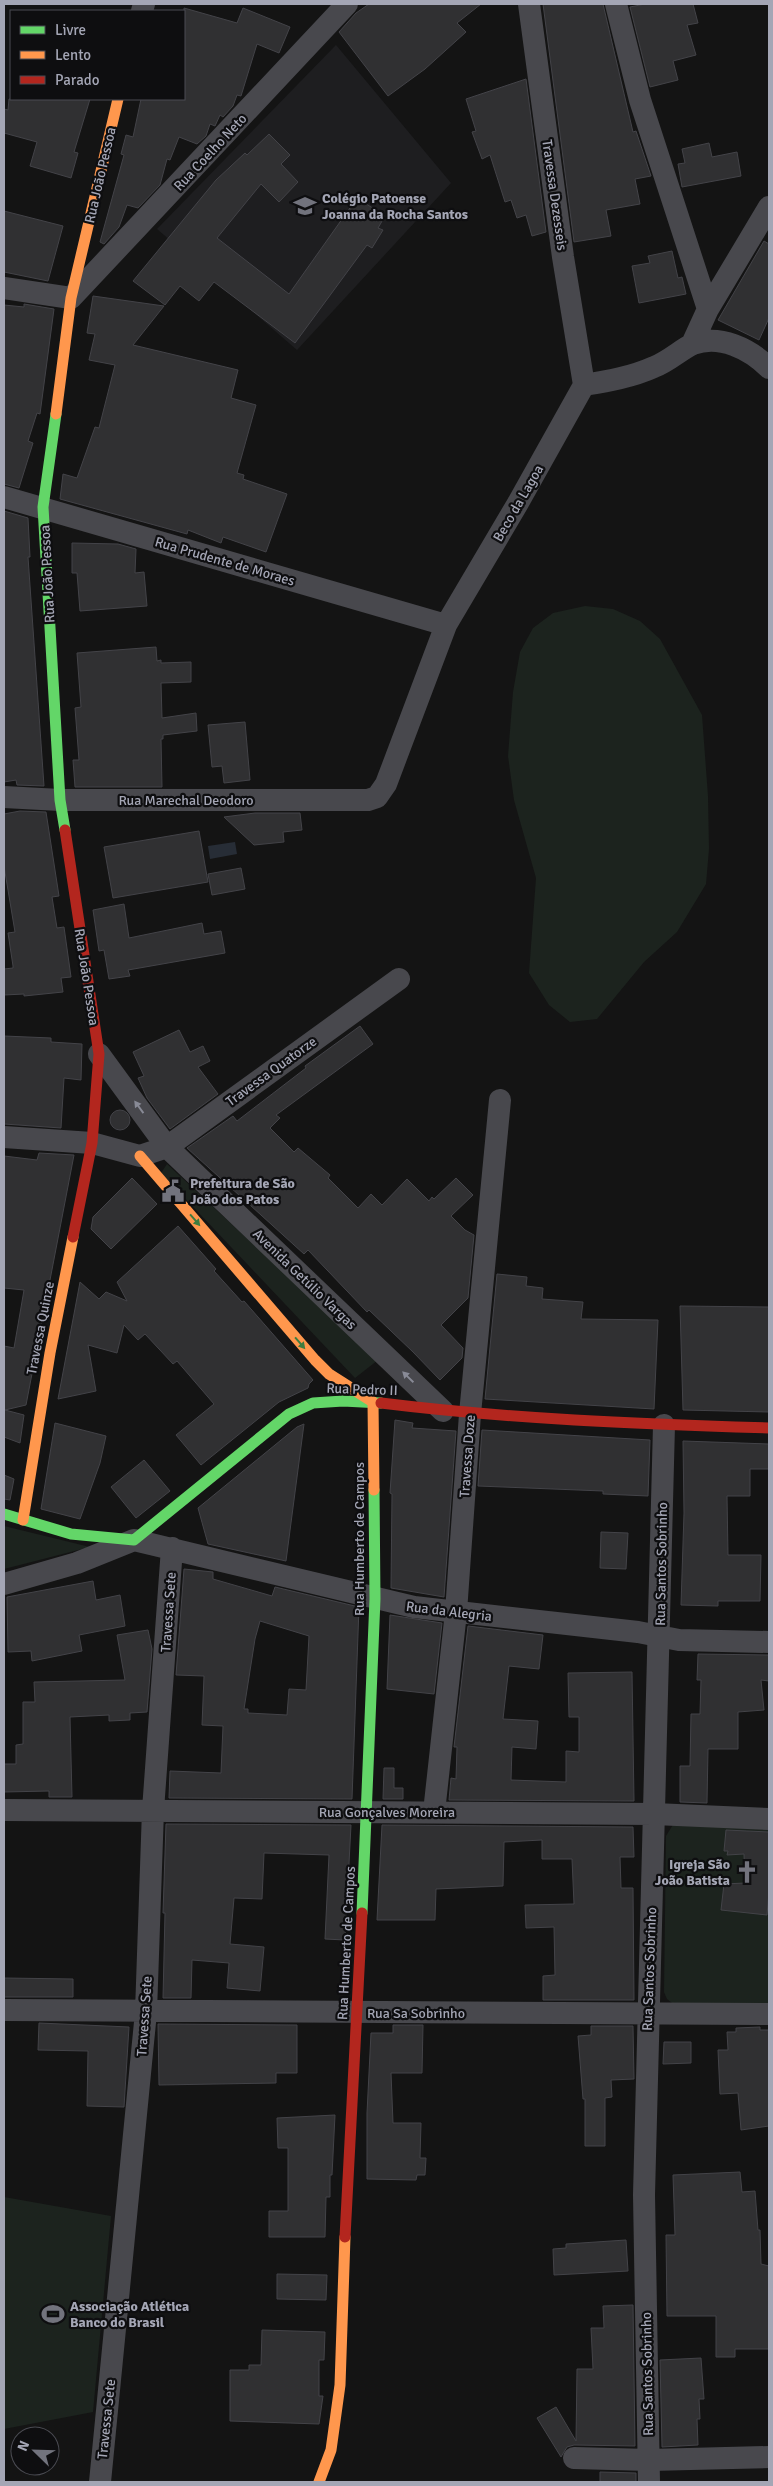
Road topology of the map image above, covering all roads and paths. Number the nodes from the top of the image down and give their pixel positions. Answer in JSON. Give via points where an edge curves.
{"nodes":[{"id":1,"x":347,"y":4,"type":"edge"},
{"id":2,"x":529,"y":4,"type":"edge"},
{"id":3,"x":616,"y":4,"type":"edge"},
{"id":4,"x":118,"y":100,"type":"edge"},
{"id":5,"x":769,"y":207,"type":"edge"},
{"id":6,"x":4,"y":288,"type":"edge"},
{"id":7,"x":71,"y":298,"type":"junction"},
{"id":8,"x":708,"y":309,"type":"junction"},
{"id":9,"x":692,"y":344,"type":"junction"},
{"id":10,"x":769,"y":368,"type":"edge"},
{"id":11,"x":584,"y":385,"type":"junction"},
{"id":12,"x":4,"y":497,"type":"edge"},
{"id":13,"x":43,"y":507,"type":"junction"},
{"id":14,"x":446,"y":626,"type":"junction"},
{"id":15,"x":4,"y":797,"type":"edge"},
{"id":16,"x":60,"y":800,"type":"junction"},
{"id":17,"x":368,"y":800,"type":"joint"},
{"id":18,"x":399,"y":979,"type":"dead end"},
{"id":19,"x":99,"y":1054,"type":"junction"},
{"id":20,"x":500,"y":1100,"type":"dead end"},
{"id":21,"x":4,"y":1138,"type":"edge"},
{"id":22,"x":92,"y":1143,"type":"junction"},
{"id":23,"x":167,"y":1147,"type":"junction"},
{"id":24,"x":140,"y":1156,"type":"junction"},
{"id":25,"x":373,"y":1402,"type":"junction"},
{"id":26,"x":443,"y":1411,"type":"junction"},
{"id":27,"x":470,"y":1414,"type":"junction"},
{"id":28,"x":664,"y":1425,"type":"junction"},
{"id":29,"x":769,"y":1428,"type":"edge"},
{"id":30,"x":4,"y":1514,"type":"edge"},
{"id":31,"x":23,"y":1520,"type":"junction"},
{"id":32,"x":134,"y":1540,"type":"junction"},
{"id":33,"x":172,"y":1548,"type":"junction"},
{"id":34,"x":4,"y":1584,"type":"edge"},
{"id":35,"x":375,"y":1599,"type":"junction"},
{"id":36,"x":456,"y":1612,"type":"junction"},
{"id":37,"x":660,"y":1637,"type":"junction"},
{"id":38,"x":769,"y":1642,"type":"edge"},
{"id":39,"x":4,"y":1810,"type":"edge"},
{"id":40,"x":153,"y":1810,"type":"junction"},
{"id":41,"x":367,"y":1812,"type":"junction"},
{"id":42,"x":434,"y":1812,"type":"junction"},
{"id":43,"x":654,"y":1814,"type":"junction"},
{"id":44,"x":769,"y":1819,"type":"edge"},
{"id":45,"x":4,"y":2010,"type":"edge"},
{"id":46,"x":146,"y":2012,"type":"junction"},
{"id":47,"x":358,"y":2013,"type":"junction"},
{"id":48,"x":648,"y":2013,"type":"junction"},
{"id":49,"x":769,"y":2014,"type":"edge"},
{"id":50,"x":574,"y":2458,"type":"dead end"},
{"id":51,"x":769,"y":2458,"type":"edge"},
{"id":52,"x":649,"y":2460,"type":"junction"},
{"id":53,"x":100,"y":2482,"type":"edge"},
{"id":54,"x":319,"y":2482,"type":"edge"},
{"id":55,"x":649,"y":2482,"type":"edge"}],
"edges":[{"from":1,"to":7,"type":"street","name":"Rua Coelho Neto"},
{"from":2,"to":11,"type":"street","name":"Travessa Dezesseis"},
{"from":3,"to":8,"type":"street","via":[[640,100]]},
{"from":4,"to":7,"type":"street","name":"Rua João Pessoa"},
{"from":5,"to":8,"type":"street"},
{"from":6,"to":7,"type":"street"},
{"from":7,"to":13,"type":"street","name":"Rua João Pessoa"},
{"from":8,"to":9,"type":"street"},
{"from":9,"to":10,"type":"street","via":[[713,340],[729,343]]},
{"from":9,"to":11,"type":"street","via":[[674,358],[654,367],[626,377]]},
{"from":11,"to":14,"type":"street","name":"Beco da Lagoa"},
{"from":12,"to":13,"type":"street","name":"Rua Prudente de Moraes"},
{"from":13,"to":14,"type":"street","name":"Rua Prudente de Moraes"},
{"from":13,"to":16,"type":"street","name":"Rua João Pessoa"},
{"from":14,"to":17,"type":"street","name":"Beco da Lagoa","via":[[386,784],[377,797]]},
{"from":15,"to":16,"type":"street","name":"Rua Marechal Deodoro"},
{"from":16,"to":17,"type":"street","name":"Rua Marechal Deodoro"},
{"from":16,"to":19,"type":"street","name":"Rua João Pessoa"},
{"from":18,"to":23,"type":"street","name":"Travessa Quatorze"},
{"from":19,"to":22,"type":"street","name":"Rua João Pessoa"},
{"from":23,"to":19,"type":"street","name":"Rua João Pessoa","one_way":true},
{"from":20,"to":27,"type":"street","name":"Travessa Doze"},
{"from":21,"to":22,"type":"street"},
{"from":22,"to":24,"type":"street"},
{"from":22,"to":31,"type":"street","name":"Travessa Quinze","via":[[52,1344]]},
{"from":23,"to":24,"type":"street","name":"Travessa Quatorze"},
{"from":26,"to":23,"type":"street","name":"Avenida Getúlio Vargas","one_way":true},
{"from":24,"to":25,"type":"street","one_way":true,"via":[[314,1360],[329,1374]]},
{"from":25,"to":26,"type":"street","name":"Rua Pedro II"},
{"from":25,"to":32,"type":"street","name":"Rua Pedro II","via":[[313,1403],[289,1414]]},
{"from":25,"to":35,"type":"street","name":"Rua Humberto de Campos"},
{"from":26,"to":27,"type":"street","name":"Rua Pedro II"},
{"from":27,"to":28,"type":"street","name":"Rua Pedro II"},
{"from":27,"to":36,"type":"street","name":"Travessa Doze"},
{"from":28,"to":29,"type":"street","name":"Rua Pedro II"},
{"from":28,"to":37,"type":"street","name":"Rua Santos Sobrinho"},
{"from":30,"to":31,"type":"street"},
{"from":31,"to":32,"type":"street","via":[[71,1534]]},
{"from":32,"to":33,"type":"street","name":"Rua da Alegria"},
{"from":32,"to":34,"type":"street","via":[[77,1563]]},
{"from":33,"to":35,"type":"street","name":"Rua da Alegria"},
{"from":33,"to":40,"type":"street","name":"Travessa Sete"},
{"from":35,"to":36,"type":"street","name":"Rua da Alegria"},
{"from":35,"to":41,"type":"street","name":"Rua Humberto de Campos"},
{"from":36,"to":37,"type":"street","name":"Rua da Alegria"},
{"from":36,"to":42,"type":"street","name":"Travessa Doze"},
{"from":37,"to":38,"type":"street","name":"Rua da Alegria"},
{"from":37,"to":43,"type":"street","name":"Rua Santos Sobrinho"},
{"from":39,"to":40,"type":"street","name":"Rua Gonçalves Moreira"},
{"from":40,"to":41,"type":"street","name":"Rua Gonçalves Moreira"},
{"from":40,"to":46,"type":"street","name":"Travessa Sete"},
{"from":41,"to":42,"type":"street","name":"Rua Gonçalves Moreira"},
{"from":41,"to":47,"type":"street","name":"Rua Humberto de Campos"},
{"from":42,"to":43,"type":"street","name":"Rua Gonçalves Moreira"},
{"from":43,"to":44,"type":"street","name":"Rua Gonçalves Moreira"},
{"from":43,"to":48,"type":"street","name":"Rua Santos Sobrinho"},
{"from":45,"to":46,"type":"street","name":"Rua Sa Sobrinho"},
{"from":46,"to":47,"type":"street","name":"Rua Sa Sobrinho"},
{"from":46,"to":53,"type":"street","name":"Travessa Sete"},
{"from":47,"to":48,"type":"street","name":"Rua Sa Sobrinho"},
{"from":47,"to":54,"type":"street","name":"Rua Humberto de Campos","via":[[342,2288],[340,2385],[331,2450]]},
{"from":48,"to":49,"type":"street","name":"Rua Sa Sobrinho"},
{"from":48,"to":52,"type":"street","name":"Rua Santos Sobrinho","via":[[644,2195]]},
{"from":50,"to":52,"type":"street"},
{"from":51,"to":52,"type":"street"},
{"from":52,"to":55,"type":"street","name":"Rua Santos Sobrinho"}]}
